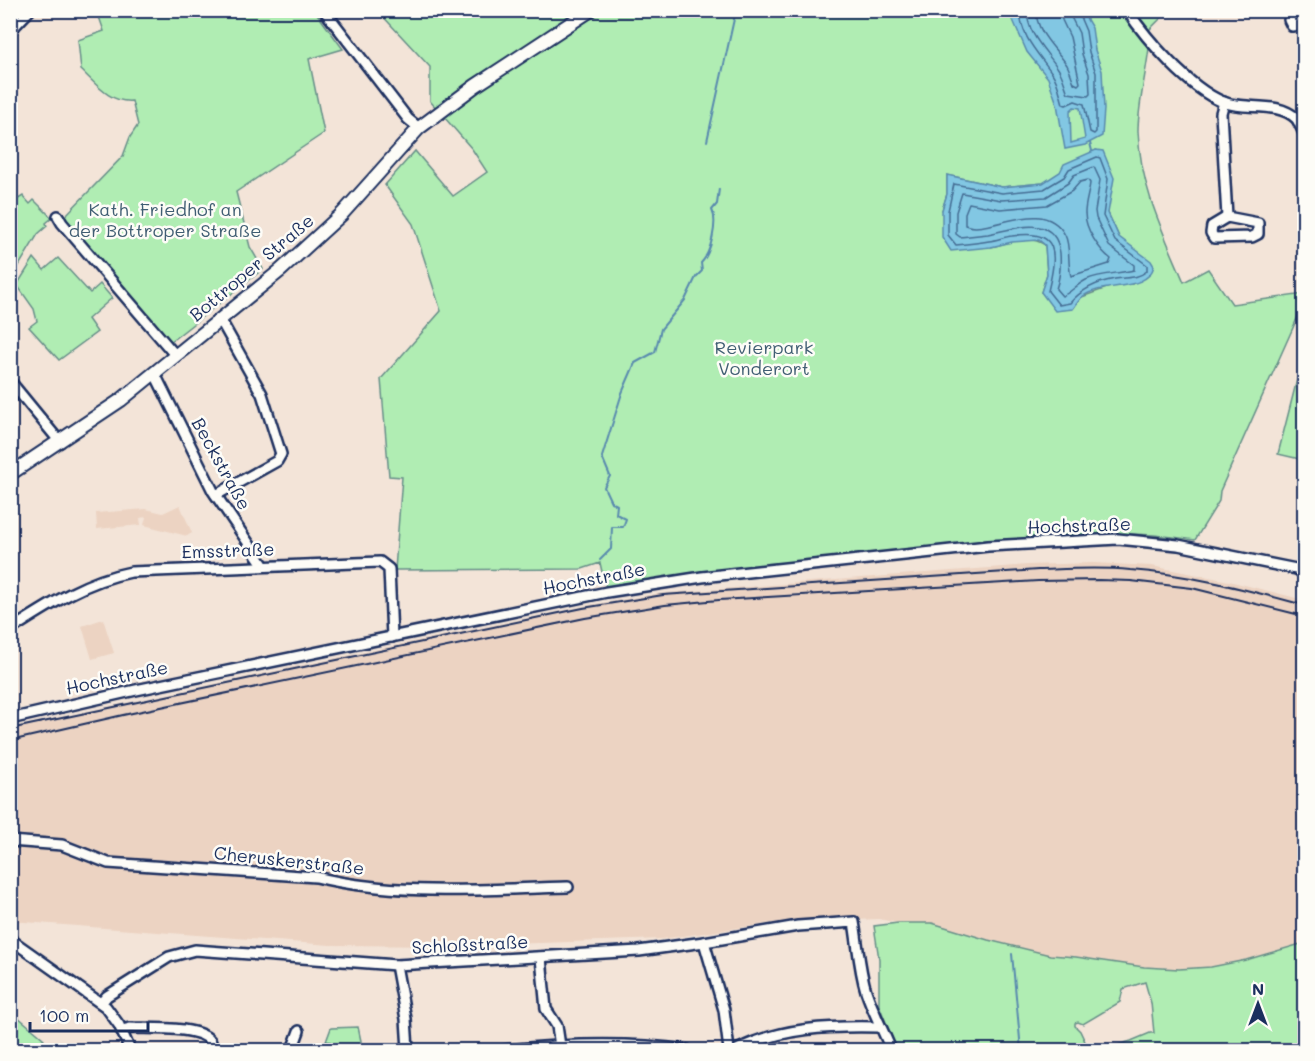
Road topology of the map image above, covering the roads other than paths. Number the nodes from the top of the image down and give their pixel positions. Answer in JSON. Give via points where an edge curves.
{"nodes":[{"id":1,"x":30,"y":10,"type":"edge"},
{"id":2,"x":324,"y":10,"type":"edge"},
{"id":3,"x":591,"y":10,"type":"edge"},
{"id":4,"x":1127,"y":10,"type":"edge"},
{"id":5,"x":10,"y":31,"type":"edge"},
{"id":6,"x":1224,"y":102,"type":"junction"},
{"id":7,"x":1301,"y":118,"type":"edge"},
{"id":8,"x":419,"y":128,"type":"junction"},
{"id":9,"x":1305,"y":133,"type":"edge"},
{"id":10,"x":58,"y":216,"type":"dead end"},
{"id":11,"x":1227,"y":217,"type":"junction"},
{"id":12,"x":220,"y":319,"type":"junction"},
{"id":13,"x":176,"y":356,"type":"junction"},
{"id":14,"x":155,"y":374,"type":"junction"},
{"id":15,"x":10,"y":381,"type":"edge"},
{"id":16,"x":60,"y":442,"type":"junction"},
{"id":17,"x":10,"y":474,"type":"edge"},
{"id":18,"x":216,"y":495,"type":"junction"},
{"id":19,"x":264,"y":566,"type":"junction"},
{"id":20,"x":1305,"y":573,"type":"edge"},
{"id":21,"x":10,"y":630,"type":"edge"},
{"id":22,"x":392,"y":638,"type":"junction"},
{"id":23,"x":10,"y":718,"type":"edge"},
{"id":24,"x":10,"y":841,"type":"edge"},
{"id":25,"x":568,"y":887,"type":"dead end"},
{"id":26,"x":10,"y":939,"type":"edge"},
{"id":27,"x":704,"y":942,"type":"junction"},
{"id":28,"x":541,"y":958,"type":"junction"},
{"id":29,"x":396,"y":965,"type":"junction"},
{"id":30,"x":101,"y":1003,"type":"junction"},
{"id":31,"x":879,"y":1027,"type":"junction"},
{"id":32,"x":122,"y":1030,"type":"junction"},
{"id":33,"x":299,"y":1031,"type":"dead end"},
{"id":34,"x":560,"y":1046,"type":"junction"},
{"id":35,"x":579,"y":1048,"type":"edge"},
{"id":36,"x":130,"y":1050,"type":"edge"},
{"id":37,"x":209,"y":1050,"type":"edge"},
{"id":38,"x":292,"y":1050,"type":"edge"},
{"id":39,"x":408,"y":1050,"type":"edge"},
{"id":40,"x":506,"y":1050,"type":"edge"},
{"id":41,"x":687,"y":1050,"type":"edge"},
{"id":42,"x":729,"y":1050,"type":"edge"},
{"id":43,"x":737,"y":1050,"type":"edge"},
{"id":44,"x":891,"y":1050,"type":"edge"}],
"edges":[{"from":1,"to":5,"type":"street"},
{"from":2,"to":8,"type":"street"},
{"from":3,"to":8,"type":"main road","name":"Bottroper Straße"},
{"from":4,"to":6,"type":"street","via":[[1150,42],[1200,89]]},
{"from":6,"to":7,"type":"street","via":[[1272,108]]},
{"from":6,"to":11,"type":"street","via":[[1221,114]]},
{"from":7,"to":9,"type":"street"},
{"from":8,"to":12,"type":"main road","name":"Bottroper Straße","via":[[325,231]]},
{"from":10,"to":13,"type":"street"},
{"from":11,"to":11,"type":"street","via":[[1212,226],[1214,238],[1258,234],[1258,223]]},
{"from":12,"to":13,"type":"main road","name":"Bottroper Straße"},
{"from":12,"to":18,"type":"street","via":[[265,401],[281,454],[277,461]]},
{"from":13,"to":14,"type":"main road","name":"Bottroper Straße"},
{"from":14,"to":16,"type":"main road","name":"Bottroper Straße"},
{"from":14,"to":18,"type":"street","name":"Beckstraße"},
{"from":15,"to":16,"type":"street"},
{"from":16,"to":17,"type":"main road","name":"Bottroper Straße"},
{"from":18,"to":19,"type":"street","name":"Beckstraße"},
{"from":19,"to":21,"type":"street","name":"Emsstraße","via":[[140,570],[111,576],[65,595]]},
{"from":19,"to":22,"type":"street","name":"Emsstraße","via":[[383,563],[389,569]]},
{"from":20,"to":22,"type":"street","name":"Hochstraße","via":[[1163,543],[1118,539],[1040,542],[702,577],[607,592]]},
{"from":22,"to":23,"type":"street","name":"Hochstraße"},
{"from":24,"to":25,"type":"street","name":"Cheruskerstraße","via":[[62,845],[108,863],[316,877],[347,885],[448,890]]},
{"from":26,"to":30,"type":"street"},
{"from":27,"to":28,"type":"street","name":"Schloßstraße"},
{"from":27,"to":31,"type":"street","name":"Schloßstraße","via":[[798,926],[854,922],[862,978]]},
{"from":27,"to":42,"type":"street","via":[[724,1010]]},
{"from":28,"to":29,"type":"street","name":"Schloßstraße"},
{"from":28,"to":34,"type":"street","via":[[546,1009],[557,1026]]},
{"from":29,"to":30,"type":"street","name":"Schloßstraße","via":[[189,951],[169,957]]},
{"from":29,"to":39,"type":"street"},
{"from":30,"to":32,"type":"street"},
{"from":31,"to":43,"type":"street","via":[[802,1029]]},
{"from":31,"to":44,"type":"street"},
{"from":32,"to":36,"type":"street"},
{"from":32,"to":37,"type":"street","via":[[184,1030],[207,1036],[211,1042]]},
{"from":33,"to":38,"type":"street"},
{"from":34,"to":35,"type":"street"},
{"from":34,"to":40,"type":"street"},
{"from":35,"to":41,"type":"street","via":[[646,1046]]}]}
